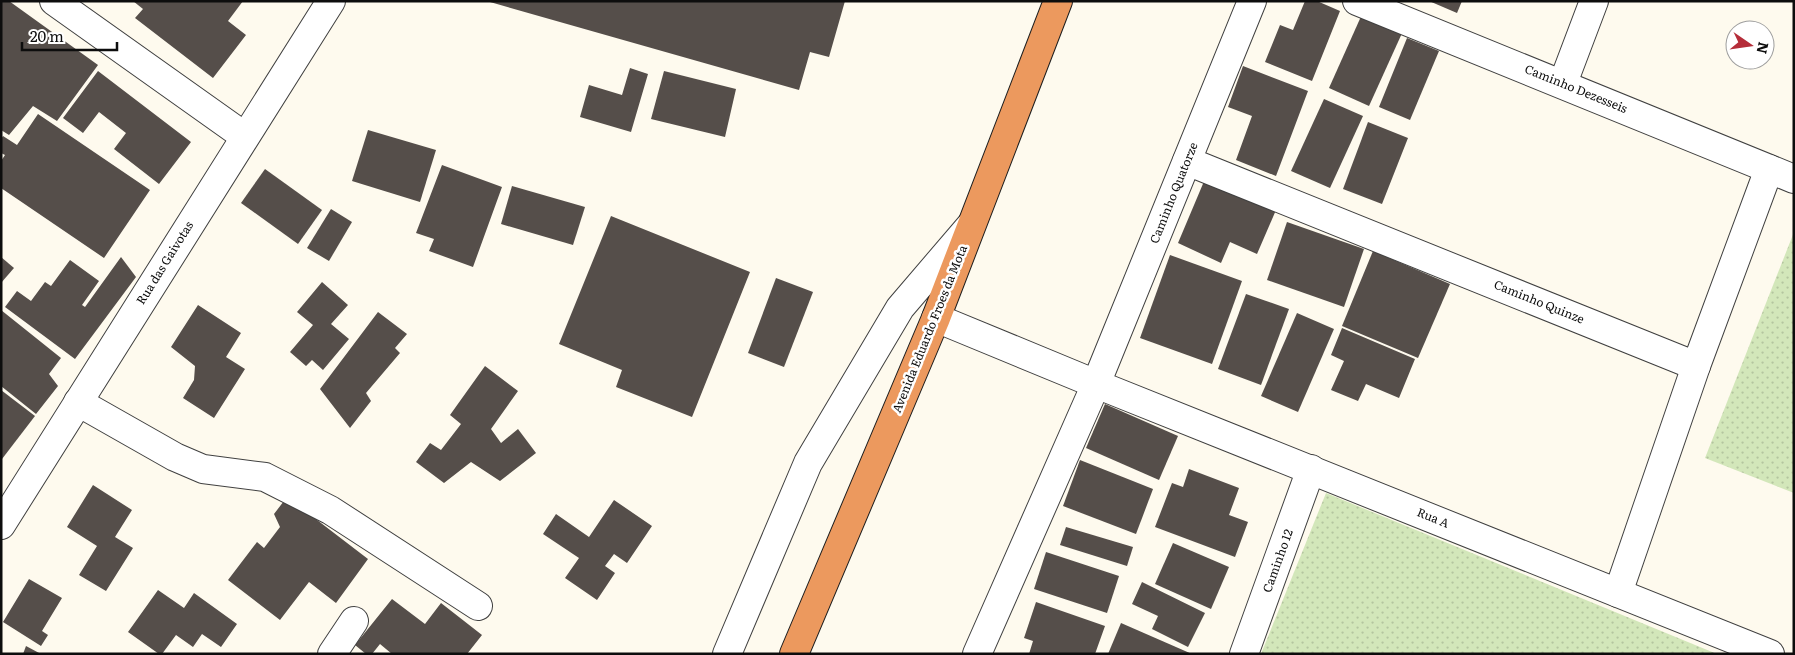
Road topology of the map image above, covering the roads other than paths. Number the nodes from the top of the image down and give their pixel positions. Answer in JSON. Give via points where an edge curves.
{"nodes":[{"id":1,"x":54,"y":1,"type":"edge"},
{"id":2,"x":331,"y":1,"type":"edge"},
{"id":3,"x":1058,"y":1,"type":"edge"},
{"id":4,"x":1252,"y":1,"type":"edge"},
{"id":5,"x":1357,"y":1,"type":"edge"},
{"id":6,"x":1594,"y":1,"type":"edge"},
{"id":7,"x":1563,"y":84,"type":"junction"},
{"id":8,"x":244,"y":136,"type":"junction"},
{"id":9,"x":1187,"y":161,"type":"junction"},
{"id":10,"x":1768,"y":169,"type":"junction"},
{"id":11,"x":1794,"y":179,"type":"edge"},
{"id":12,"x":972,"y":224,"type":"junction"},
{"id":13,"x":936,"y":318,"type":"junction"},
{"id":14,"x":1696,"y":366,"type":"junction"},
{"id":15,"x":1096,"y":384,"type":"junction"},
{"id":16,"x":78,"y":402,"type":"junction"},
{"id":17,"x":1311,"y":469,"type":"junction"},
{"id":18,"x":1,"y":525,"type":"edge"},
{"id":19,"x":1618,"y":593,"type":"junction"},
{"id":20,"x":478,"y":606,"type":"dead end"},
{"id":21,"x":354,"y":621,"type":"dead end"},
{"id":22,"x":1753,"y":651,"type":"edge"},
{"id":23,"x":332,"y":654,"type":"edge"},
{"id":24,"x":727,"y":654,"type":"edge"},
{"id":25,"x":794,"y":654,"type":"edge"},
{"id":26,"x":978,"y":654,"type":"edge"},
{"id":27,"x":1244,"y":654,"type":"edge"}],
"edges":[{"from":1,"to":8,"type":"street"},
{"from":2,"to":8,"type":"street","name":"Rua das Gaivotas"},
{"from":3,"to":12,"type":"highway","name":"Avenida Eduardo Froes da Mota"},
{"from":4,"to":9,"type":"street","name":"Caminho Quatorze"},
{"from":5,"to":7,"type":"street","name":"Caminho Dezesseis"},
{"from":6,"to":7,"type":"street"},
{"from":7,"to":10,"type":"street","name":"Caminho Dezesseis"},
{"from":8,"to":16,"type":"street","name":"Rua das Gaivotas"},
{"from":9,"to":14,"type":"street","name":"Caminho Quinze"},
{"from":9,"to":15,"type":"street","name":"Caminho Quatorze"},
{"from":10,"to":11,"type":"street","name":"Caminho Dezesseis"},
{"from":10,"to":14,"type":"street"},
{"from":12,"to":13,"type":"highway","name":"Avenida Eduardo Froes da Mota"},
{"from":12,"to":24,"type":"street","via":[[900,308],[808,463]]},
{"from":13,"to":15,"type":"street","name":"Rua A"},
{"from":13,"to":25,"type":"highway","name":"Avenida Eduardo Froes da Mota"},
{"from":14,"to":19,"type":"street"},
{"from":15,"to":17,"type":"street","name":"Rua A"},
{"from":15,"to":26,"type":"street","name":"Caminho Quatorze"},
{"from":16,"to":18,"type":"street","name":"Rua das Gaivotas"},
{"from":16,"to":20,"type":"street","via":[[175,457],[203,469],[265,477],[330,510]]},
{"from":17,"to":19,"type":"street","name":"Rua A"},
{"from":17,"to":27,"type":"street","name":"Caminho 12"},
{"from":19,"to":22,"type":"street","name":"Rua A"},
{"from":21,"to":23,"type":"street"}]}
